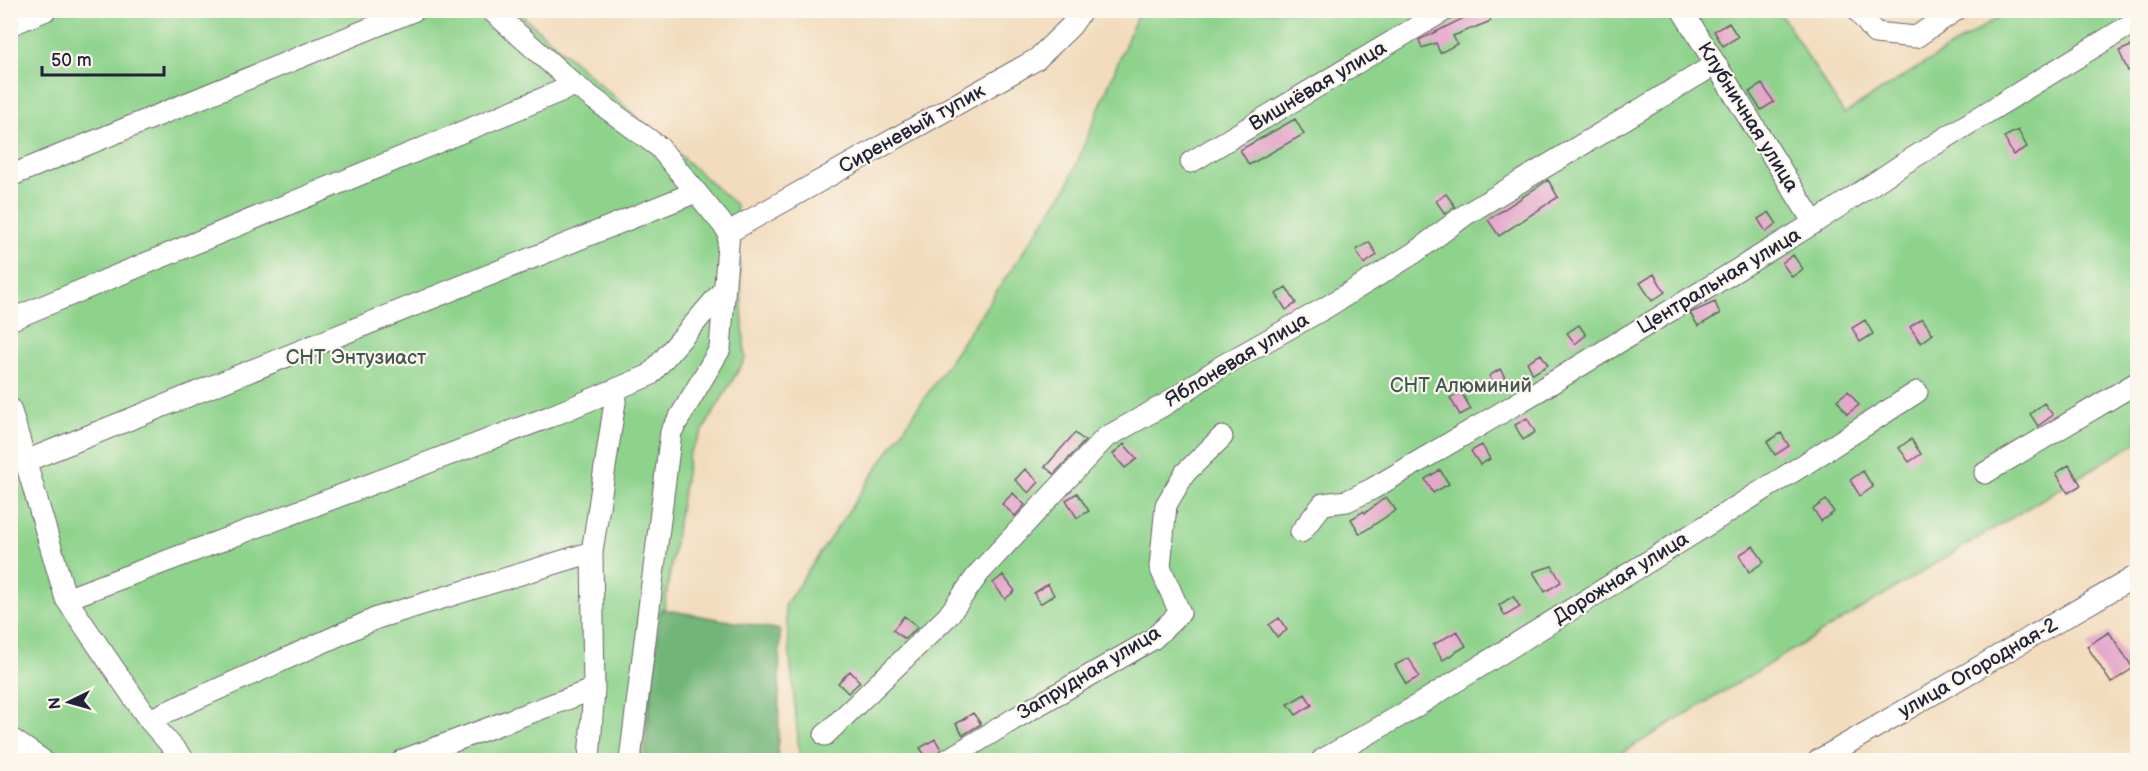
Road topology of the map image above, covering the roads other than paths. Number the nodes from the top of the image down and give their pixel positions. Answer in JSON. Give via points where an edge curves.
{"nodes":[{"id":1,"x":46,"y":10,"type":"edge"},
{"id":2,"x":415,"y":10,"type":"edge"},
{"id":3,"x":491,"y":10,"type":"edge"},
{"id":4,"x":1082,"y":10,"type":"edge"},
{"id":5,"x":1445,"y":10,"type":"edge"},
{"id":6,"x":1682,"y":10,"type":"edge"},
{"id":7,"x":1857,"y":10,"type":"edge"},
{"id":8,"x":1956,"y":10,"type":"edge"},
{"id":9,"x":2138,"y":20,"type":"edge"},
{"id":10,"x":10,"y":26,"type":"edge"},
{"id":11,"x":1716,"y":64,"type":"junction"},
{"id":12,"x":575,"y":85,"type":"junction"},
{"id":13,"x":1191,"y":162,"type":"dead end"},
{"id":14,"x":10,"y":176,"type":"edge"},
{"id":15,"x":696,"y":192,"type":"junction"},
{"id":16,"x":1814,"y":223,"type":"junction"},
{"id":17,"x":729,"y":232,"type":"junction"},
{"id":18,"x":725,"y":288,"type":"junction"},
{"id":19,"x":10,"y":320,"type":"edge"},
{"id":20,"x":2138,"y":382,"type":"edge"},
{"id":21,"x":617,"y":389,"type":"junction"},
{"id":22,"x":1917,"y":392,"type":"dead end"},
{"id":23,"x":10,"y":408,"type":"edge"},
{"id":24,"x":1222,"y":437,"type":"dead end"},
{"id":25,"x":26,"y":461,"type":"junction"},
{"id":26,"x":1985,"y":473,"type":"dead end"},
{"id":27,"x":1301,"y":532,"type":"dead end"},
{"id":28,"x":592,"y":552,"type":"junction"},
{"id":29,"x":2138,"y":575,"type":"edge"},
{"id":30,"x":66,"y":599,"type":"junction"},
{"id":31,"x":594,"y":689,"type":"junction"},
{"id":32,"x":149,"y":720,"type":"junction"},
{"id":33,"x":825,"y":735,"type":"dead end"},
{"id":34,"x":10,"y":738,"type":"edge"},
{"id":35,"x":42,"y":760,"type":"edge"},
{"id":36,"x":184,"y":760,"type":"edge"},
{"id":37,"x":403,"y":760,"type":"edge"},
{"id":38,"x":589,"y":760,"type":"edge"},
{"id":39,"x":630,"y":760,"type":"edge"},
{"id":40,"x":947,"y":760,"type":"edge"},
{"id":41,"x":1322,"y":760,"type":"edge"},
{"id":42,"x":1819,"y":760,"type":"edge"}],
"edges":[{"from":1,"to":10,"type":"street"},
{"from":2,"to":14,"type":"street"},
{"from":3,"to":12,"type":"street"},
{"from":4,"to":17,"type":"street","name":"Сиреневый тупик","via":[[1037,59]]},
{"from":5,"to":13,"type":"street","name":"Вишнёвая улица"},
{"from":6,"to":11,"type":"street","name":"Клубничная улица"},
{"from":7,"to":8,"type":"street","via":[[1875,33],[1916,37]]},
{"from":9,"to":16,"type":"street","name":"Центральная улица"},
{"from":11,"to":16,"type":"street","name":"Клубничная улица"},
{"from":11,"to":33,"type":"street","name":"Яблоневая улица","via":[[1465,215],[1414,253],[1325,308],[1105,438],[979,573],[948,616]]},
{"from":12,"to":15,"type":"street","via":[[659,147]]},
{"from":12,"to":19,"type":"street"},
{"from":15,"to":17,"type":"street"},
{"from":15,"to":25,"type":"street"},
{"from":16,"to":27,"type":"street","name":"Центральная улица","via":[[1372,489],[1347,501],[1323,504]]},
{"from":17,"to":18,"type":"street"},
{"from":18,"to":21,"type":"street","via":[[650,375]]},
{"from":18,"to":39,"type":"street","via":[[720,349],[671,432]]},
{"from":20,"to":26,"type":"street"},
{"from":21,"to":28,"type":"street"},
{"from":21,"to":30,"type":"street"},
{"from":22,"to":41,"type":"street","name":"Дорожная улица","via":[[1405,713]]},
{"from":23,"to":25,"type":"street"},
{"from":24,"to":40,"type":"street","name":"Запрудная улица","via":[[1185,473],[1166,505],[1160,567],[1180,613],[1153,639]]},
{"from":25,"to":30,"type":"street"},
{"from":28,"to":31,"type":"street"},
{"from":28,"to":32,"type":"street","via":[[376,618]]},
{"from":29,"to":42,"type":"street","name":"улица Огородная-2"},
{"from":30,"to":32,"type":"street"},
{"from":31,"to":37,"type":"street"},
{"from":31,"to":38,"type":"street"},
{"from":32,"to":36,"type":"street"},
{"from":34,"to":35,"type":"street"}]}
